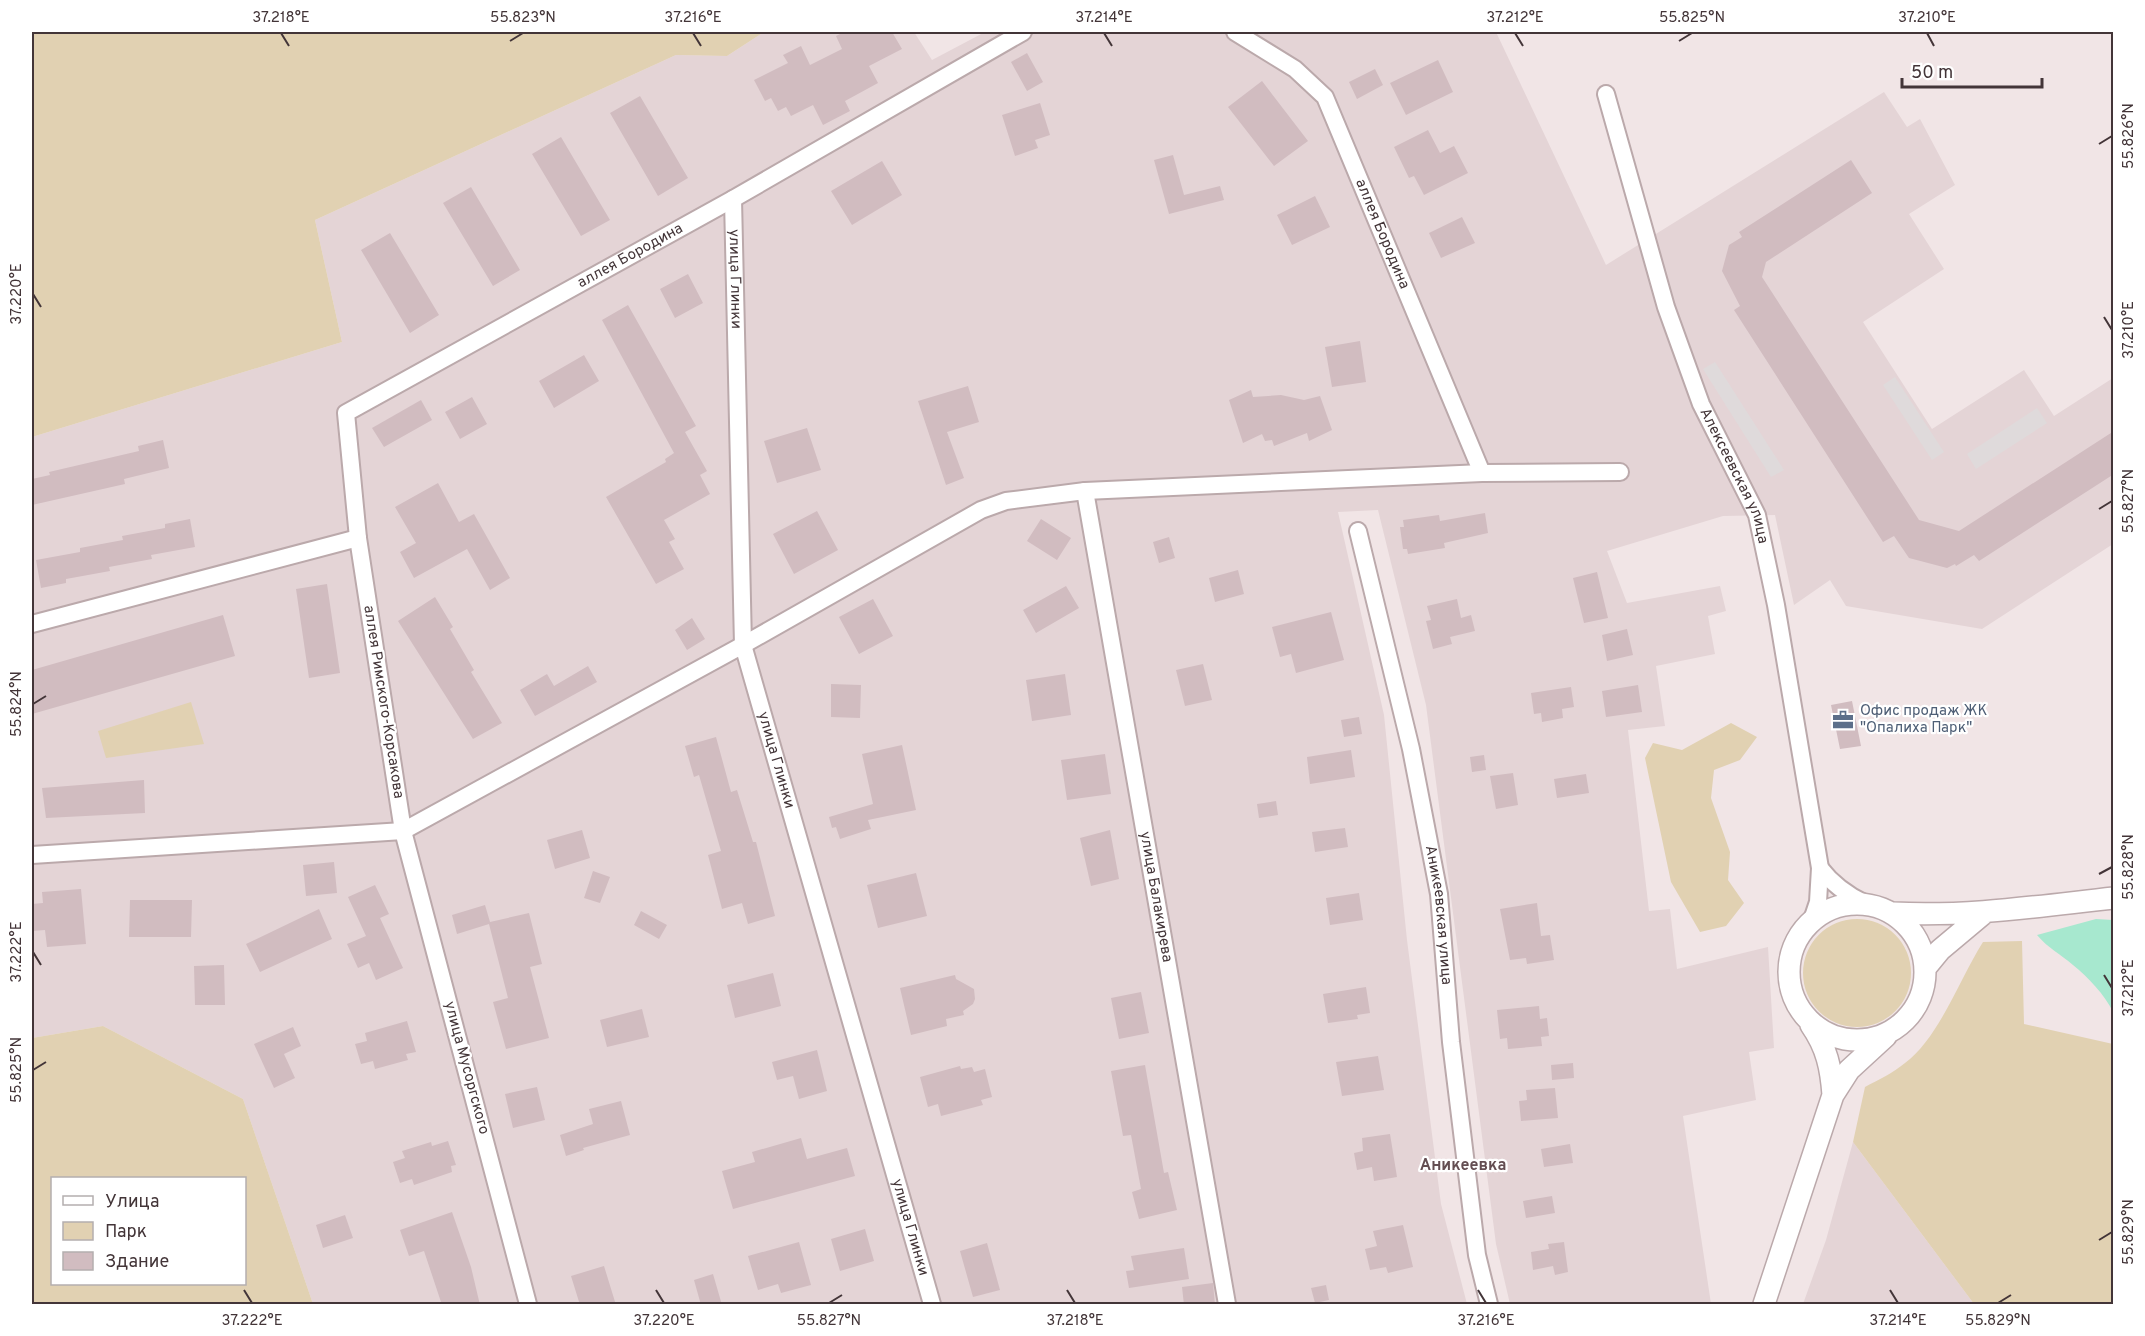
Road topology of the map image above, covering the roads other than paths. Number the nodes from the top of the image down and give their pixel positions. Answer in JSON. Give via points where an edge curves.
{"nodes":[{"id":1,"x":1023,"y":32,"type":"edge"},
{"id":2,"x":1235,"y":32,"type":"edge"},
{"id":3,"x":1606,"y":94,"type":"dead end"},
{"id":4,"x":733,"y":199,"type":"junction"},
{"id":5,"x":1620,"y":472,"type":"dead end"},
{"id":6,"x":1482,"y":473,"type":"junction"},
{"id":7,"x":1085,"y":490,"type":"junction"},
{"id":8,"x":1358,"y":531,"type":"dead end"},
{"id":9,"x":358,"y":538,"type":"junction"},
{"id":10,"x":32,"y":624,"type":"edge"},
{"id":11,"x":743,"y":645,"type":"junction"},
{"id":12,"x":403,"y":831,"type":"junction"},
{"id":13,"x":32,"y":855,"type":"edge"},
{"id":14,"x":1820,"y":868,"type":"junction"},
{"id":15,"x":2114,"y":898,"type":"edge"},
{"id":16,"x":1866,"y":904,"type":"junction"},
{"id":17,"x":1893,"y":913,"type":"junction"},
{"id":18,"x":1983,"y":914,"type":"junction"},
{"id":19,"x":1812,"y":920,"type":"junction"},
{"id":20,"x":1926,"y":967,"type":"junction"},
{"id":21,"x":1807,"y":1020,"type":"junction"},
{"id":22,"x":1888,"y":1033,"type":"junction"},
{"id":23,"x":1833,"y":1095,"type":"junction"},
{"id":24,"x":1765,"y":1304,"type":"edge"},
{"id":25,"x":528,"y":1305,"type":"edge"},
{"id":26,"x":932,"y":1305,"type":"edge"},
{"id":27,"x":1227,"y":1305,"type":"edge"},
{"id":28,"x":1489,"y":1305,"type":"edge"}],
"edges":[{"from":1,"to":4,"type":"street","name":"аллея Бородина"},
{"from":2,"to":6,"type":"street","name":"аллея Бородина","via":[[1295,69],[1325,97]]},
{"from":3,"to":14,"type":"street","name":"Алексеевская улица","via":[[1666,307],[1701,404],[1757,515]]},
{"from":4,"to":9,"type":"street","name":"аллея Бородина","via":[[346,413]]},
{"from":4,"to":11,"type":"street","name":"улица Глинки"},
{"from":5,"to":6,"type":"street"},
{"from":6,"to":7,"type":"street"},
{"from":7,"to":11,"type":"street","via":[[1016,499],[981,510]]},
{"from":7,"to":27,"type":"street","name":"улица Балакирева"},
{"from":8,"to":28,"type":"street","name":"Аникеевская улица","via":[[1411,749],[1439,894],[1451,1042],[1477,1256]]},
{"from":9,"to":10,"type":"street"},
{"from":9,"to":12,"type":"street","name":"аллея Римского-Корсакова"},
{"from":11,"to":12,"type":"street"},
{"from":11,"to":26,"type":"street","name":"улица Глинки"},
{"from":12,"to":13,"type":"street"},
{"from":12,"to":25,"type":"street","name":"улица Мусоргского"},
{"from":14,"to":16,"type":"street","via":[[1848,896]]},
{"from":14,"to":19,"type":"street","name":"Алексеевская улица","via":[[1818,902]]},
{"from":15,"to":18,"type":"street"},
{"from":16,"to":17,"type":"street"},
{"from":16,"to":19,"type":"street","via":[[1831,908]]},
{"from":17,"to":18,"type":"street"},
{"from":17,"to":20,"type":"street","via":[[1910,927],[1921,946]]},
{"from":18,"to":20,"type":"street"},
{"from":19,"to":21,"type":"street","via":[[1798,937],[1790,958],[1788,980],[1795,1002]]},
{"from":20,"to":22,"type":"street","via":[[1917,1006],[1905,1022]]},
{"from":21,"to":22,"type":"street","via":[[1825,1033],[1846,1040],[1868,1040]]},
{"from":21,"to":23,"type":"street","via":[[1824,1043]]},
{"from":22,"to":23,"type":"street","via":[[1849,1070]]},
{"from":23,"to":24,"type":"street"}]}
